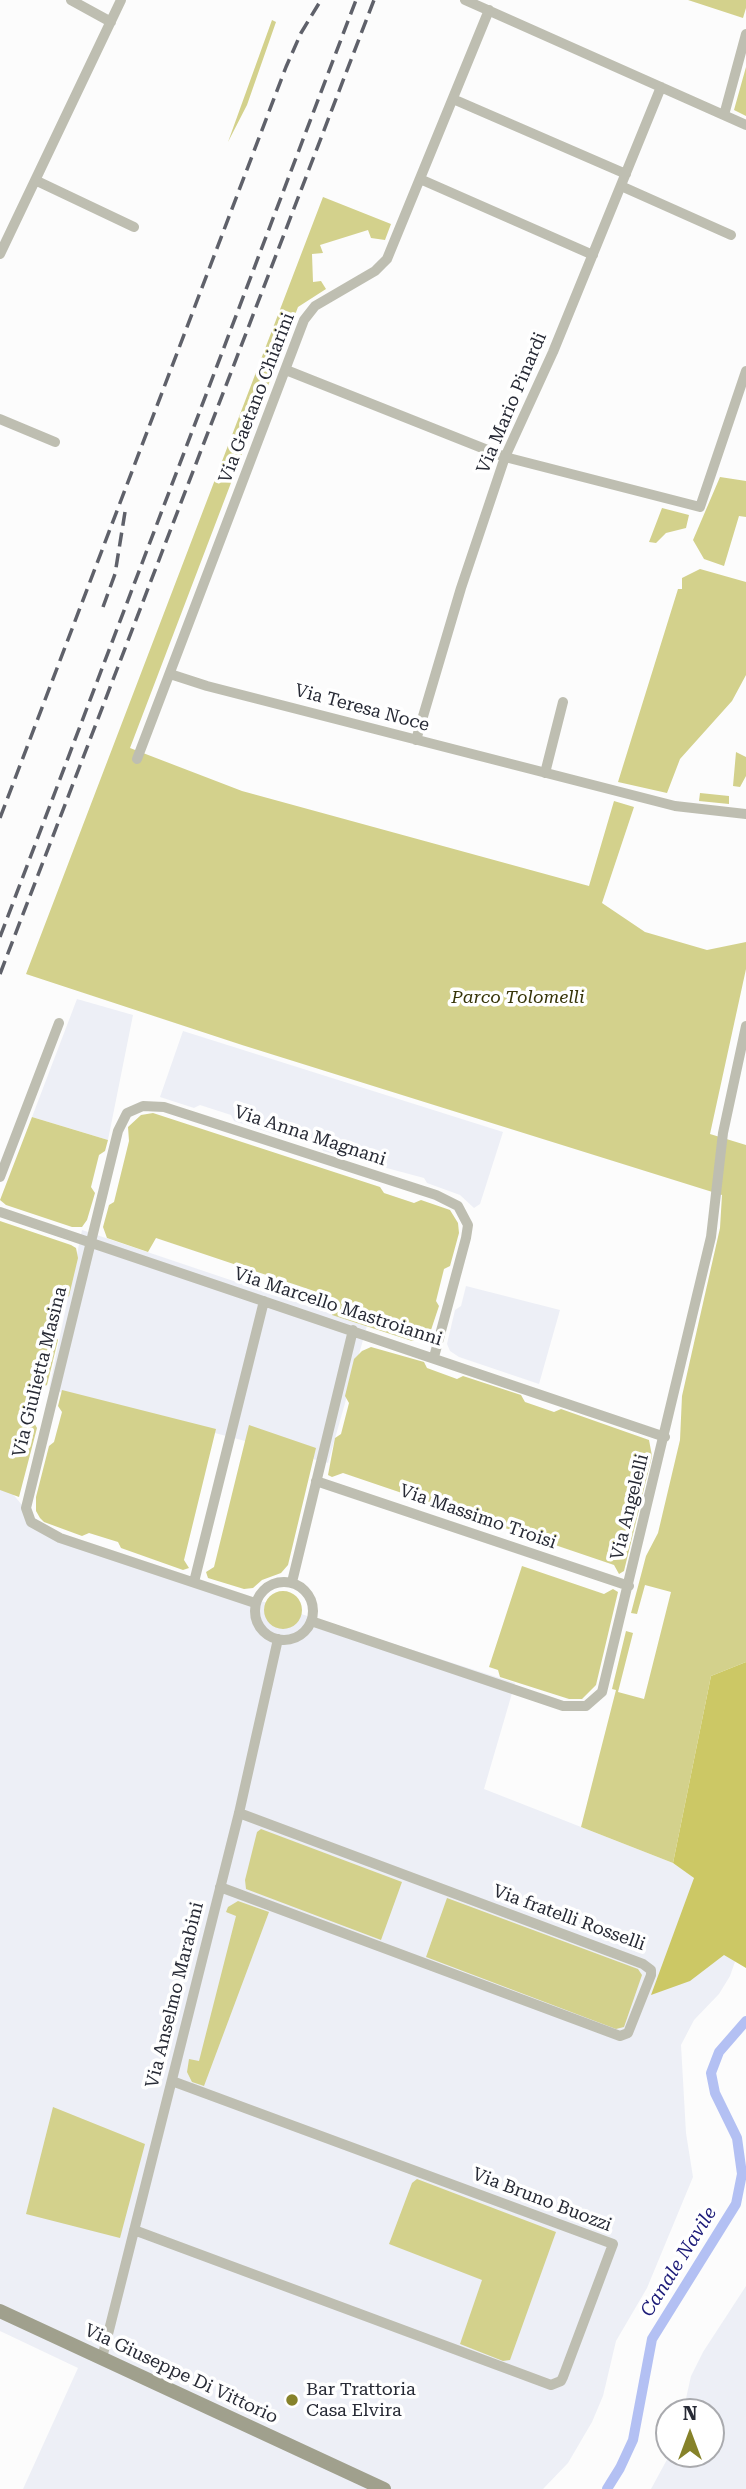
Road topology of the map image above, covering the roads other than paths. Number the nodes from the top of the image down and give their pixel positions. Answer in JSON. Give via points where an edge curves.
{"nodes":[{"id":1,"x":71,"y":0,"type":"edge"},
{"id":2,"x":121,"y":0,"type":"edge"},
{"id":3,"x":465,"y":0,"type":"edge"},
{"id":4,"x":489,"y":10,"type":"junction"},
{"id":5,"x":111,"y":22,"type":"junction"},
{"id":6,"x":746,"y":34,"type":"edge"},
{"id":7,"x":661,"y":87,"type":"junction"},
{"id":8,"x":453,"y":99,"type":"junction"},
{"id":9,"x":724,"y":115,"type":"junction"},
{"id":10,"x":746,"y":125,"type":"edge"},
{"id":11,"x":626,"y":174,"type":"junction"},
{"id":12,"x":420,"y":179,"type":"junction"},
{"id":13,"x":37,"y":181,"type":"junction"},
{"id":14,"x":621,"y":186,"type":"junction"},
{"id":15,"x":134,"y":227,"type":"dead end"},
{"id":16,"x":5,"y":232,"type":"edge"},
{"id":17,"x":731,"y":235,"type":"dead end"},
{"id":18,"x":0,"y":254,"type":"edge"},
{"id":19,"x":593,"y":255,"type":"junction"},
{"id":20,"x":286,"y":370,"type":"junction"},
{"id":21,"x":746,"y":370,"type":"edge"},
{"id":22,"x":0,"y":419,"type":"edge"},
{"id":23,"x":55,"y":442,"type":"dead end"},
{"id":24,"x":505,"y":457,"type":"junction"},
{"id":25,"x":170,"y":674,"type":"junction"},
{"id":26,"x":563,"y":702,"type":"dead end"},
{"id":27,"x":416,"y":740,"type":"junction"},
{"id":28,"x":137,"y":759,"type":"dead end"},
{"id":29,"x":545,"y":774,"type":"junction"},
{"id":30,"x":746,"y":814,"type":"edge"},
{"id":31,"x":59,"y":1023,"type":"dead end"},
{"id":32,"x":746,"y":1026,"type":"edge"},
{"id":33,"x":0,"y":1177,"type":"edge"},
{"id":34,"x":0,"y":1212,"type":"edge"},
{"id":35,"x":91,"y":1242,"type":"junction"},
{"id":36,"x":264,"y":1301,"type":"junction"},
{"id":37,"x":353,"y":1331,"type":"junction"},
{"id":38,"x":434,"y":1357,"type":"junction"},
{"id":39,"x":665,"y":1437,"type":"junction"},
{"id":40,"x":316,"y":1481,"type":"junction"},
{"id":41,"x":292,"y":1582,"type":"junction"},
{"id":42,"x":194,"y":1583,"type":"junction"},
{"id":43,"x":629,"y":1586,"type":"junction"},
{"id":44,"x":255,"y":1603,"type":"junction"},
{"id":45,"x":311,"y":1621,"type":"junction"},
{"id":46,"x":278,"y":1639,"type":"junction"},
{"id":47,"x":239,"y":1813,"type":"junction"},
{"id":48,"x":220,"y":1887,"type":"junction"},
{"id":49,"x":172,"y":2081,"type":"junction"},
{"id":50,"x":134,"y":2230,"type":"junction"},
{"id":51,"x":0,"y":2311,"type":"edge"},
{"id":52,"x":102,"y":2358,"type":"junction"},
{"id":53,"x":384,"y":2489,"type":"edge"}],
"edges":[{"from":1,"to":5,"type":"street"},
{"from":2,"to":5,"type":"street"},
{"from":3,"to":4,"type":"street"},
{"from":4,"to":7,"type":"street"},
{"from":4,"to":8,"type":"street","name":"Via Gaetano Chiarini"},
{"from":5,"to":13,"type":"street"},
{"from":6,"to":9,"type":"street"},
{"from":7,"to":9,"type":"street"},
{"from":7,"to":11,"type":"street","name":"Via Mario Pinardi"},
{"from":8,"to":11,"type":"street"},
{"from":8,"to":12,"type":"street","name":"Via Gaetano Chiarini"},
{"from":9,"to":10,"type":"street"},
{"from":11,"to":14,"type":"street","name":"Via Mario Pinardi"},
{"from":12,"to":19,"type":"street"},
{"from":12,"to":20,"type":"street","name":"Via Gaetano Chiarini","via":[[387,259],[308,312]]},
{"from":13,"to":15,"type":"street"},
{"from":13,"to":16,"type":"street"},
{"from":14,"to":17,"type":"street"},
{"from":14,"to":19,"type":"street","name":"Via Mario Pinardi"},
{"from":16,"to":18,"type":"street"},
{"from":19,"to":24,"type":"street","name":"Via Mario Pinardi"},
{"from":20,"to":24,"type":"street"},
{"from":20,"to":25,"type":"street","name":"Via Gaetano Chiarini"},
{"from":21,"to":24,"type":"street","via":[[700,507]]},
{"from":22,"to":23,"type":"street"},
{"from":24,"to":27,"type":"street","name":"Via Mario Pinardi"},
{"from":25,"to":27,"type":"street","name":"Via Teresa Noce"},
{"from":25,"to":28,"type":"street","name":"Via Gaetano Chiarini"},
{"from":26,"to":29,"type":"street"},
{"from":27,"to":29,"type":"street","name":"Via Teresa Noce"},
{"from":29,"to":30,"type":"street","name":"Via Teresa Noce","via":[[675,806]]},
{"from":31,"to":33,"type":"street"},
{"from":32,"to":39,"type":"street","name":"Via Angelelli","via":[[723,1133],[713,1226]]},
{"from":34,"to":35,"type":"street","name":"Via Marcello Mastroianni"},
{"from":35,"to":36,"type":"street","name":"Via Marcello Mastroianni"},
{"from":35,"to":38,"type":"street","name":"Via Anna Magnani","via":[[122,1121],[143,1106],[164,1107],[436,1195],[458,1206],[468,1225]]},
{"from":35,"to":42,"type":"street","name":"Via Giulietta Masina","via":[[26,1508],[31,1521],[60,1538]]},
{"from":36,"to":37,"type":"street","name":"Via Marcello Mastroianni"},
{"from":36,"to":42,"type":"street"},
{"from":37,"to":38,"type":"street","name":"Via Marcello Mastroianni"},
{"from":37,"to":40,"type":"street"},
{"from":38,"to":39,"type":"street","name":"Via Marcello Mastroianni"},
{"from":39,"to":43,"type":"street","name":"Via Angelelli"},
{"from":40,"to":41,"type":"street"},
{"from":40,"to":43,"type":"street","name":"Via Massimo Troisi"},
{"from":41,"to":44,"type":"street","via":[[268,1586]]},
{"from":41,"to":45,"type":"street","via":[[309,1594]]},
{"from":42,"to":44,"type":"street","name":"Via Giulietta Masina"},
{"from":43,"to":45,"type":"street","name":"Via Angelelli","via":[[602,1692],[577,1708]]},
{"from":44,"to":46,"type":"street","via":[[262,1630]]},
{"from":45,"to":46,"type":"street","via":[[301,1635]]},
{"from":46,"to":47,"type":"street","name":"Via Anselmo Marabini"},
{"from":47,"to":48,"type":"street","name":"Via Anselmo Marabini"},
{"from":47,"to":48,"type":"street","name":"Via fratelli Rosselli","via":[[643,1964],[651,1975],[628,2033],[620,2036]]},
{"from":48,"to":49,"type":"street","name":"Via Anselmo Marabini"},
{"from":49,"to":50,"type":"street","name":"Via Anselmo Marabini"},
{"from":49,"to":50,"type":"street","name":"Via Bruno Buozzi","via":[[613,2244],[564,2377],[551,2385]]},
{"from":50,"to":52,"type":"street","name":"Via Anselmo Marabini"},
{"from":51,"to":52,"type":"street","name":"Via Giuseppe Di Vittorio"},
{"from":52,"to":53,"type":"street","name":"Via Giuseppe Di Vittorio"}]}
